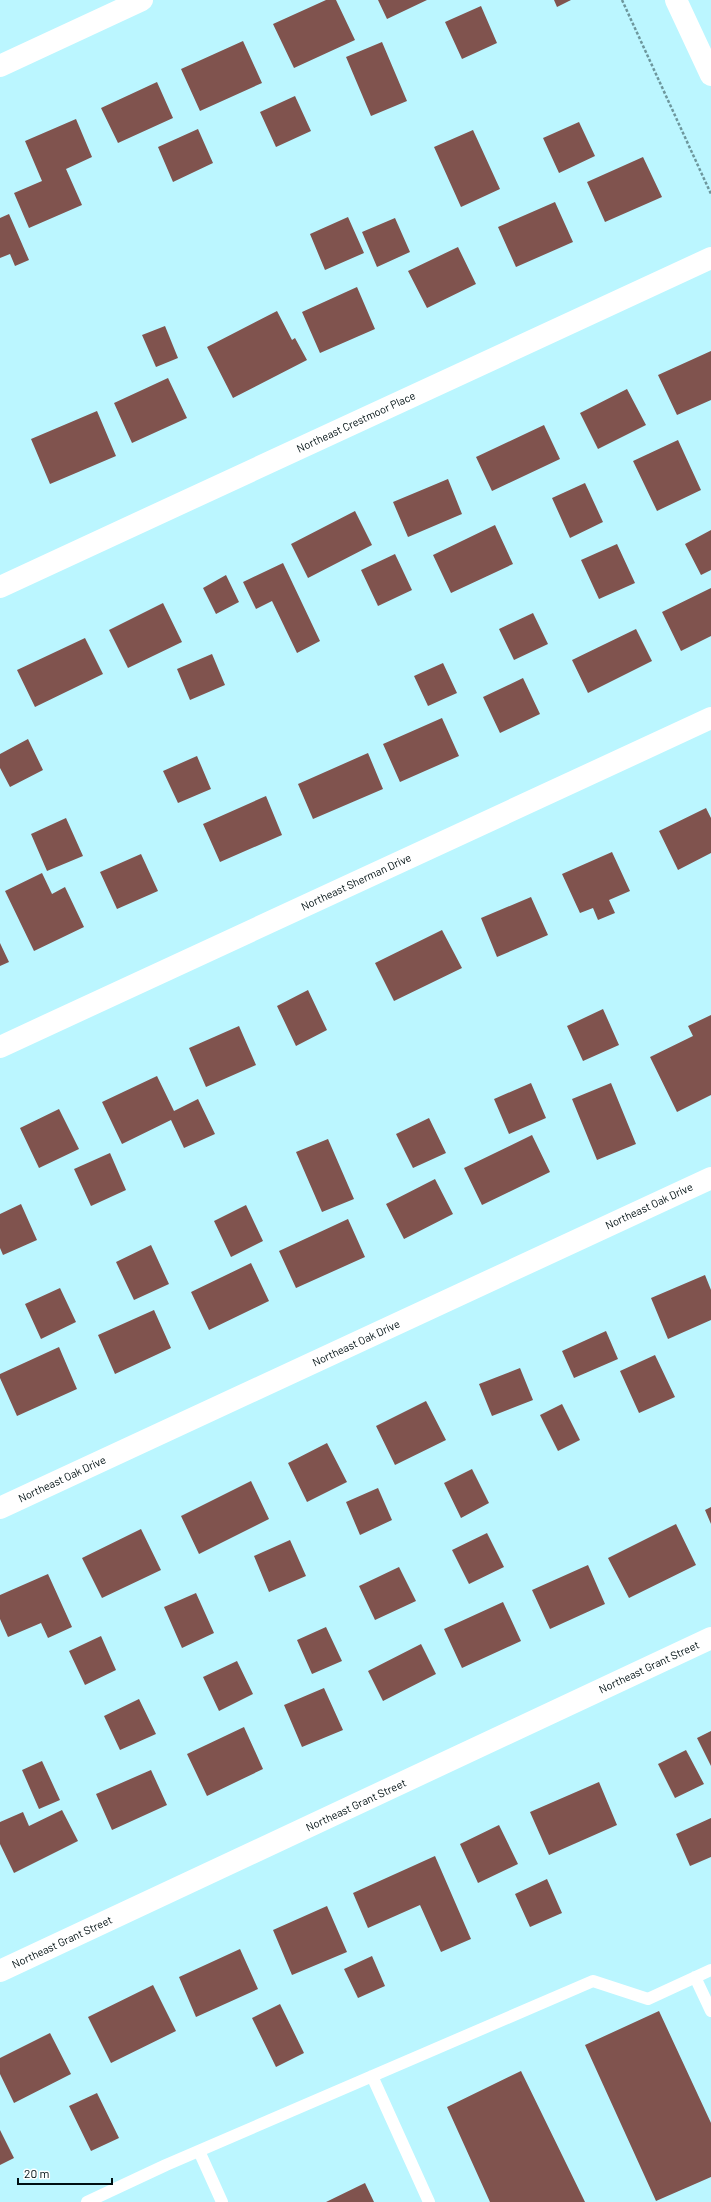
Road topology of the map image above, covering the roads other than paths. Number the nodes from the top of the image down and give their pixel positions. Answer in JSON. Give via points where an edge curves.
{"nodes":[{"id":1,"x":142,"y":0,"type":"edge"},
{"id":2,"x":676,"y":0,"type":"edge"},
{"id":3,"x":0,"y":66,"type":"edge"},
{"id":4,"x":711,"y":74,"type":"edge"},
{"id":5,"x":711,"y":258,"type":"edge"},
{"id":6,"x":0,"y":587,"type":"edge"},
{"id":7,"x":711,"y":718,"type":"edge"},
{"id":8,"x":0,"y":1047,"type":"edge"},
{"id":9,"x":711,"y":1178,"type":"edge"},
{"id":10,"x":0,"y":1508,"type":"edge"},
{"id":11,"x":711,"y":1638,"type":"edge"},
{"id":12,"x":711,"y":1970,"type":"edge"},
{"id":13,"x":0,"y":1971,"type":"edge"},
{"id":14,"x":696,"y":1977,"type":"junction"},
{"id":15,"x":711,"y":2011,"type":"edge"},
{"id":16,"x":372,"y":2076,"type":"junction"},
{"id":17,"x":200,"y":2151,"type":"junction"},
{"id":18,"x":87,"y":2202,"type":"edge"},
{"id":19,"x":222,"y":2202,"type":"edge"},
{"id":20,"x":429,"y":2202,"type":"edge"}],
"edges":[{"from":1,"to":3,"type":"street"},
{"from":2,"to":4,"type":"street"},
{"from":5,"to":6,"type":"street","name":"Northeast Crestmoor Place"},
{"from":7,"to":8,"type":"street","name":"Northeast Sherman Drive"},
{"from":9,"to":10,"type":"street","name":"Northeast Oak Drive"},
{"from":11,"to":13,"type":"street","name":"Northeast Grant Street"},
{"from":12,"to":14,"type":"lane"},
{"from":14,"to":15,"type":"lane"},
{"from":14,"to":16,"type":"lane","via":[[648,1999],[593,1981]]},
{"from":16,"to":17,"type":"lane"},
{"from":16,"to":20,"type":"lane"},
{"from":17,"to":18,"type":"lane"},
{"from":17,"to":19,"type":"lane"}]}
